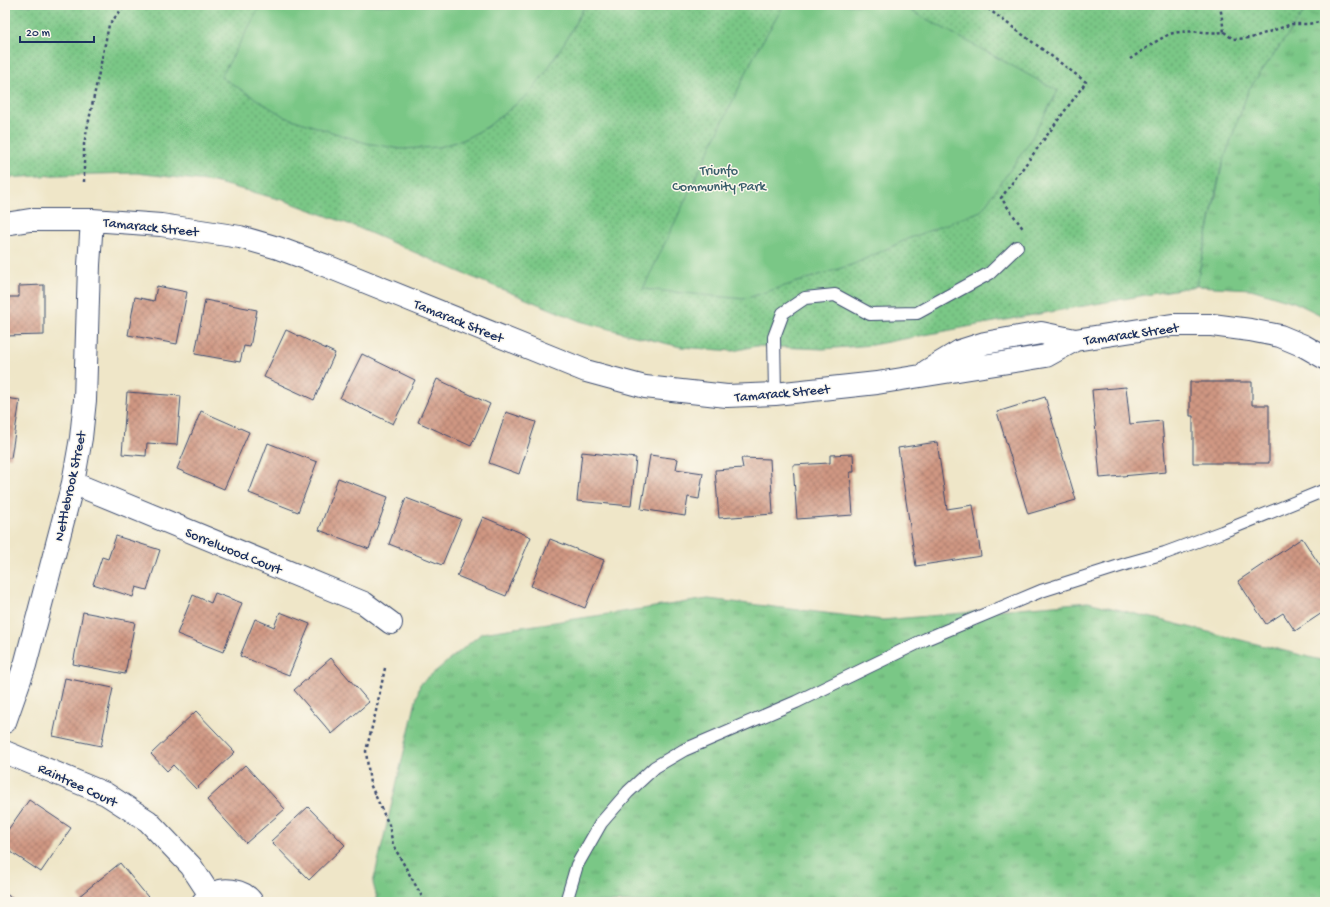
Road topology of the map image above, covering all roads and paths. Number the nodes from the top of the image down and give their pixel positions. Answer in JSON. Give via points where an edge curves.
{"nodes":[{"id":1,"x":125,"y":5,"type":"edge"},
{"id":2,"x":983,"y":5,"type":"edge"},
{"id":3,"x":1220,"y":5,"type":"edge"},
{"id":4,"x":1325,"y":21,"type":"edge"},
{"id":5,"x":1224,"y":32,"type":"junction"},
{"id":6,"x":1130,"y":59,"type":"dead end"},
{"id":7,"x":84,"y":182,"type":"dead end"},
{"id":8,"x":92,"y":220,"type":"junction"},
{"id":9,"x":5,"y":224,"type":"edge"},
{"id":10,"x":1026,"y":234,"type":"dead end"},
{"id":11,"x":1016,"y":247,"type":"dead end"},
{"id":12,"x":1325,"y":358,"type":"edge"},
{"id":13,"x":775,"y":394,"type":"junction"},
{"id":14,"x":73,"y":483,"type":"junction"},
{"id":15,"x":1325,"y":490,"type":"edge"},
{"id":16,"x":392,"y":623,"type":"dead end"},
{"id":17,"x":385,"y":668,"type":"dead end"},
{"id":18,"x":5,"y":722,"type":"edge"},
{"id":19,"x":5,"y":752,"type":"edge"},
{"id":20,"x":206,"y":898,"type":"edge"},
{"id":21,"x":252,"y":902,"type":"edge"},
{"id":22,"x":425,"y":902,"type":"edge"},
{"id":23,"x":566,"y":902,"type":"edge"}],
"edges":[{"from":1,"to":7,"type":"path","via":[[109,25],[84,144]]},
{"from":2,"to":10,"type":"path","via":[[1086,82],[1001,198]]},
{"from":3,"to":5,"type":"path"},
{"from":4,"to":5,"type":"path","via":[[1292,24],[1251,38],[1234,39]]},
{"from":5,"to":6,"type":"path","via":[[1172,33]]},
{"from":8,"to":9,"type":"street","name":"Tamarack Street","via":[[30,220]]},
{"from":8,"to":13,"type":"street","name":"Tamarack Street","via":[[161,225],[240,237],[278,248],[586,371],[645,387],[727,396]]},
{"from":8,"to":14,"type":"street","name":"Nettlebrook Street","via":[[85,400]]},
{"from":11,"to":13,"type":"lane","via":[[990,273],[917,312],[870,314],[834,295],[805,298],[783,313],[774,337]]},
{"from":12,"to":13,"type":"street","name":"Tamarack Street","via":[[1280,336],[1212,325],[1172,325],[1075,340],[1040,333],[985,343],[960,351],[916,377]]},
{"from":14,"to":16,"type":"street","name":"Sorrelwood Court","via":[[364,603]]},
{"from":14,"to":18,"type":"street","name":"Nettlebrook Street","via":[[25,666]]},
{"from":15,"to":23,"type":"lane","via":[[1165,553],[1041,591],[926,639],[796,702],[684,750],[655,767],[628,792],[601,823],[577,865]]},
{"from":17,"to":22,"type":"path","via":[[366,751],[370,784],[390,825],[393,845]]},
{"from":19,"to":20,"type":"street","name":"Raintree Court","via":[[106,794],[148,821],[191,866]]},
{"from":20,"to":21,"type":"street","name":"Raintree Court","via":[[220,891],[231,890],[241,893]]}]}
